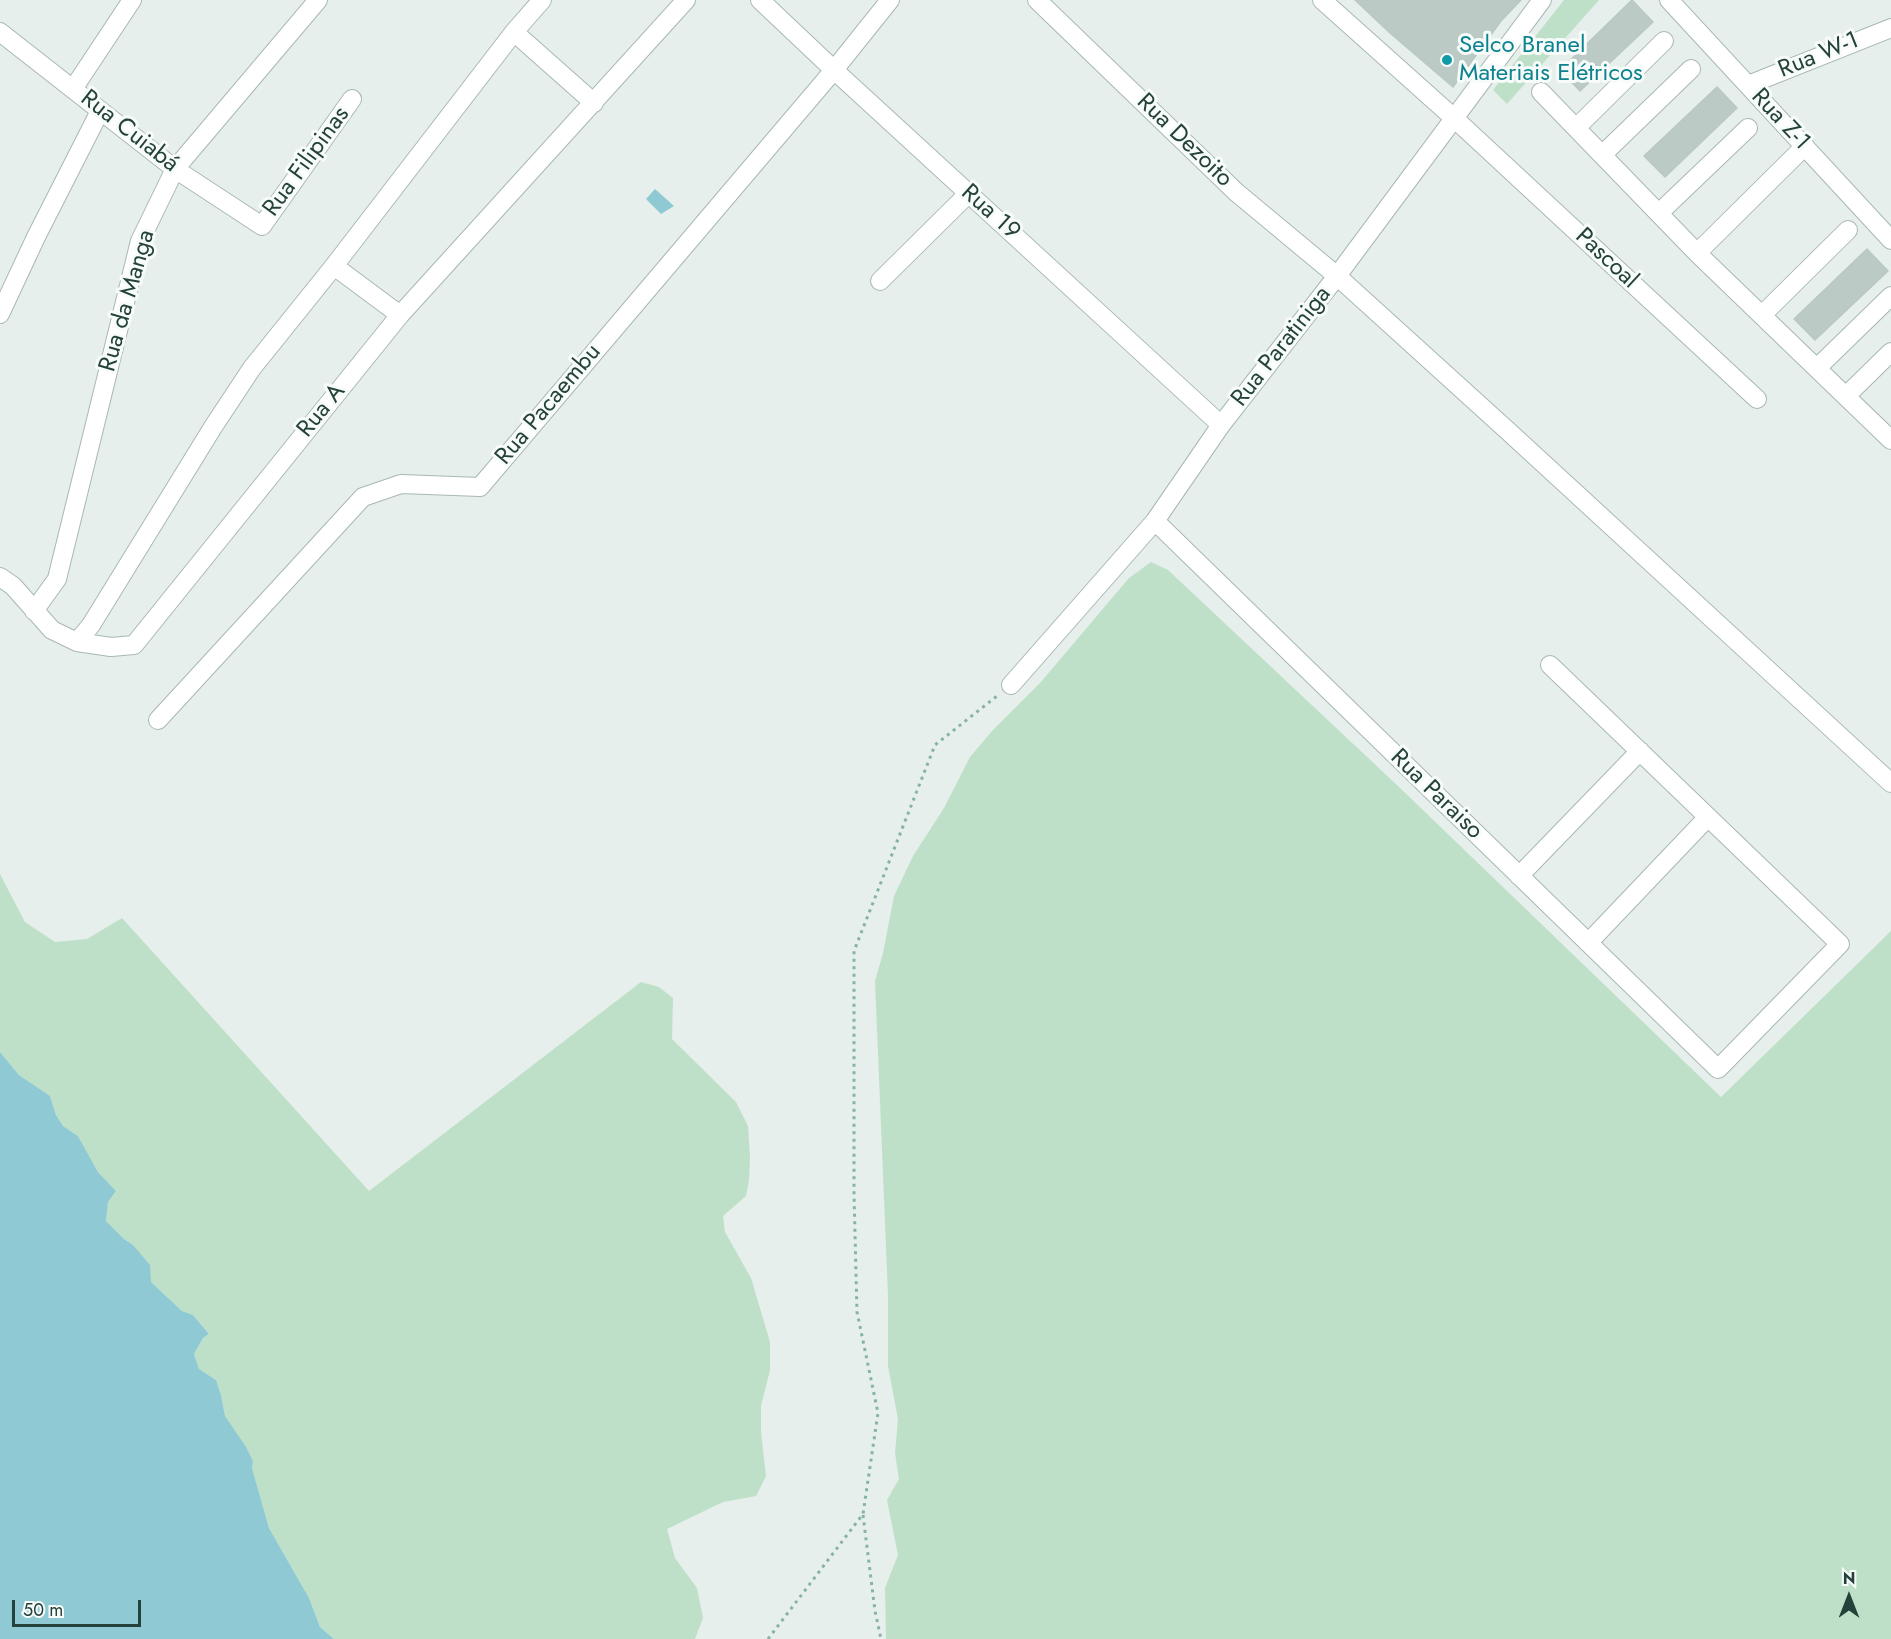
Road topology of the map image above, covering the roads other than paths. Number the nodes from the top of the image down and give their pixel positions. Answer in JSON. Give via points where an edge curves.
{"nodes":[{"id":1,"x":132,"y":0,"type":"edge"},
{"id":2,"x":318,"y":0,"type":"edge"},
{"id":3,"x":542,"y":0,"type":"edge"},
{"id":4,"x":686,"y":0,"type":"edge"},
{"id":5,"x":760,"y":0,"type":"edge"},
{"id":6,"x":890,"y":0,"type":"edge"},
{"id":7,"x":1037,"y":0,"type":"edge"},
{"id":8,"x":1322,"y":0,"type":"edge"},
{"id":9,"x":1542,"y":0,"type":"edge"},
{"id":10,"x":1669,"y":0,"type":"edge"},
{"id":11,"x":1891,"y":28,"type":"edge"},
{"id":12,"x":0,"y":32,"type":"edge"},
{"id":13,"x":514,"y":32,"type":"junction"},
{"id":14,"x":1664,"y":42,"type":"dead end"},
{"id":15,"x":1691,"y":69,"type":"dead end"},
{"id":16,"x":834,"y":70,"type":"junction"},
{"id":17,"x":1748,"y":85,"type":"junction"},
{"id":18,"x":73,"y":89,"type":"junction"},
{"id":19,"x":1541,"y":92,"type":"dead end"},
{"id":20,"x":352,"y":99,"type":"dead end"},
{"id":21,"x":594,"y":103,"type":"junction"},
{"id":22,"x":100,"y":111,"type":"junction"},
{"id":23,"x":1455,"y":119,"type":"junction"},
{"id":24,"x":1576,"y":128,"type":"junction"},
{"id":25,"x":1748,"y":128,"type":"dead end"},
{"id":26,"x":1805,"y":146,"type":"junction"},
{"id":27,"x":1602,"y":155,"type":"junction"},
{"id":28,"x":175,"y":169,"type":"junction"},
{"id":29,"x":968,"y":194,"type":"junction"},
{"id":30,"x":1659,"y":213,"type":"junction"},
{"id":31,"x":262,"y":226,"type":"joint"},
{"id":32,"x":1848,"y":230,"type":"dead end"},
{"id":33,"x":1891,"y":240,"type":"edge"},
{"id":34,"x":1697,"y":253,"type":"junction"},
{"id":35,"x":334,"y":266,"type":"junction"},
{"id":36,"x":1337,"y":276,"type":"junction"},
{"id":37,"x":880,"y":281,"type":"dead end"},
{"id":38,"x":1891,"y":296,"type":"edge"},
{"id":39,"x":0,"y":314,"type":"edge"},
{"id":40,"x":400,"y":315,"type":"junction"},
{"id":41,"x":1762,"y":315,"type":"junction"},
{"id":42,"x":1891,"y":352,"type":"edge"},
{"id":43,"x":1817,"y":368,"type":"junction"},
{"id":44,"x":1846,"y":396,"type":"junction"},
{"id":45,"x":1757,"y":399,"type":"dead end"},
{"id":46,"x":1221,"y":424,"type":"junction"},
{"id":47,"x":1891,"y":440,"type":"edge"},
{"id":48,"x":1155,"y":521,"type":"junction"},
{"id":49,"x":0,"y":577,"type":"edge"},
{"id":50,"x":34,"y":611,"type":"junction"},
{"id":51,"x":78,"y":642,"type":"junction"},
{"id":52,"x":1550,"y":665,"type":"dead end"},
{"id":53,"x":1011,"y":685,"type":"road end"},
{"id":54,"x":158,"y":720,"type":"dead end"},
{"id":55,"x":1640,"y":751,"type":"junction"},
{"id":56,"x":1891,"y":783,"type":"edge"},
{"id":57,"x":1708,"y":817,"type":"junction"},
{"id":58,"x":1519,"y":876,"type":"junction"},
{"id":59,"x":1588,"y":943,"type":"junction"}],
"edges":[{"from":1,"to":18,"type":"street"},
{"from":2,"to":28,"type":"street","name":"Rua da Manga"},
{"from":3,"to":13,"type":"street"},
{"from":4,"to":21,"type":"street","name":"Rua A"},
{"from":5,"to":16,"type":"street","name":"Rua 19"},
{"from":6,"to":16,"type":"street","name":"Rua Pacaembu"},
{"from":7,"to":36,"type":"street","name":"Rua Dezoito","via":[[1236,192]]},
{"from":8,"to":23,"type":"street","name":"Pascoal"},
{"from":9,"to":23,"type":"street","name":"Rua Paratiniga"},
{"from":10,"to":17,"type":"street","name":"Rua Z-1"},
{"from":11,"to":17,"type":"street","name":"Rua W-1"},
{"from":12,"to":18,"type":"street","name":"Rua Cuiabá"},
{"from":13,"to":21,"type":"street"},
{"from":13,"to":35,"type":"street"},
{"from":14,"to":24,"type":"street"},
{"from":15,"to":27,"type":"street"},
{"from":16,"to":29,"type":"street","name":"Rua 19"},
{"from":16,"to":54,"type":"street","name":"Rua Pacaembu","via":[[480,486],[401,484],[363,497]]},
{"from":17,"to":26,"type":"street","name":"Rua Z-1"},
{"from":18,"to":22,"type":"street","name":"Rua Cuiabá"},
{"from":19,"to":24,"type":"street"},
{"from":20,"to":31,"type":"street","name":"Rua Filipinas"},
{"from":21,"to":40,"type":"street","name":"Rua A"},
{"from":22,"to":28,"type":"street","name":"Rua Cuiabá"},
{"from":22,"to":39,"type":"street"},
{"from":23,"to":36,"type":"street","name":"Rua Paratiniga"},
{"from":23,"to":45,"type":"street","name":"Pascoal"},
{"from":24,"to":27,"type":"street"},
{"from":25,"to":30,"type":"street"},
{"from":26,"to":33,"type":"street","name":"Rua Z-1"},
{"from":26,"to":34,"type":"street"},
{"from":27,"to":30,"type":"street"},
{"from":28,"to":31,"type":"street","name":"Rua Cuiabá"},
{"from":28,"to":50,"type":"street","name":"Rua da Manga","via":[[140,241],[57,579]]},
{"from":29,"to":37,"type":"street"},
{"from":29,"to":46,"type":"street","name":"Rua 19"},
{"from":30,"to":34,"type":"street"},
{"from":32,"to":41,"type":"street"},
{"from":34,"to":41,"type":"street"},
{"from":35,"to":40,"type":"street"},
{"from":35,"to":51,"type":"street","via":[[252,368]]},
{"from":36,"to":46,"type":"street","name":"Rua Paratiniga"},
{"from":36,"to":56,"type":"street","name":"Rua Dezoito"},
{"from":38,"to":43,"type":"street"},
{"from":40,"to":51,"type":"street","name":"Rua A","via":[[134,645]]},
{"from":41,"to":43,"type":"street"},
{"from":42,"to":44,"type":"street"},
{"from":43,"to":44,"type":"street"},
{"from":44,"to":47,"type":"street"},
{"from":46,"to":48,"type":"street","name":"Rua Paratiniga"},
{"from":48,"to":53,"type":"street","name":"Rua Paratiniga"},
{"from":48,"to":58,"type":"street","name":"Rua Paraiso"},
{"from":49,"to":50,"type":"street","name":"Rua A"},
{"from":50,"to":51,"type":"street","name":"Rua A","via":[[52,630]]},
{"from":52,"to":55,"type":"street"},
{"from":55,"to":57,"type":"street"},
{"from":55,"to":58,"type":"street"},
{"from":57,"to":59,"type":"street"},
{"from":57,"to":59,"type":"street","name":"Rua Paraiso","via":[[1840,944],[1718,1069]]},
{"from":58,"to":59,"type":"street","name":"Rua Paraiso"}]}
